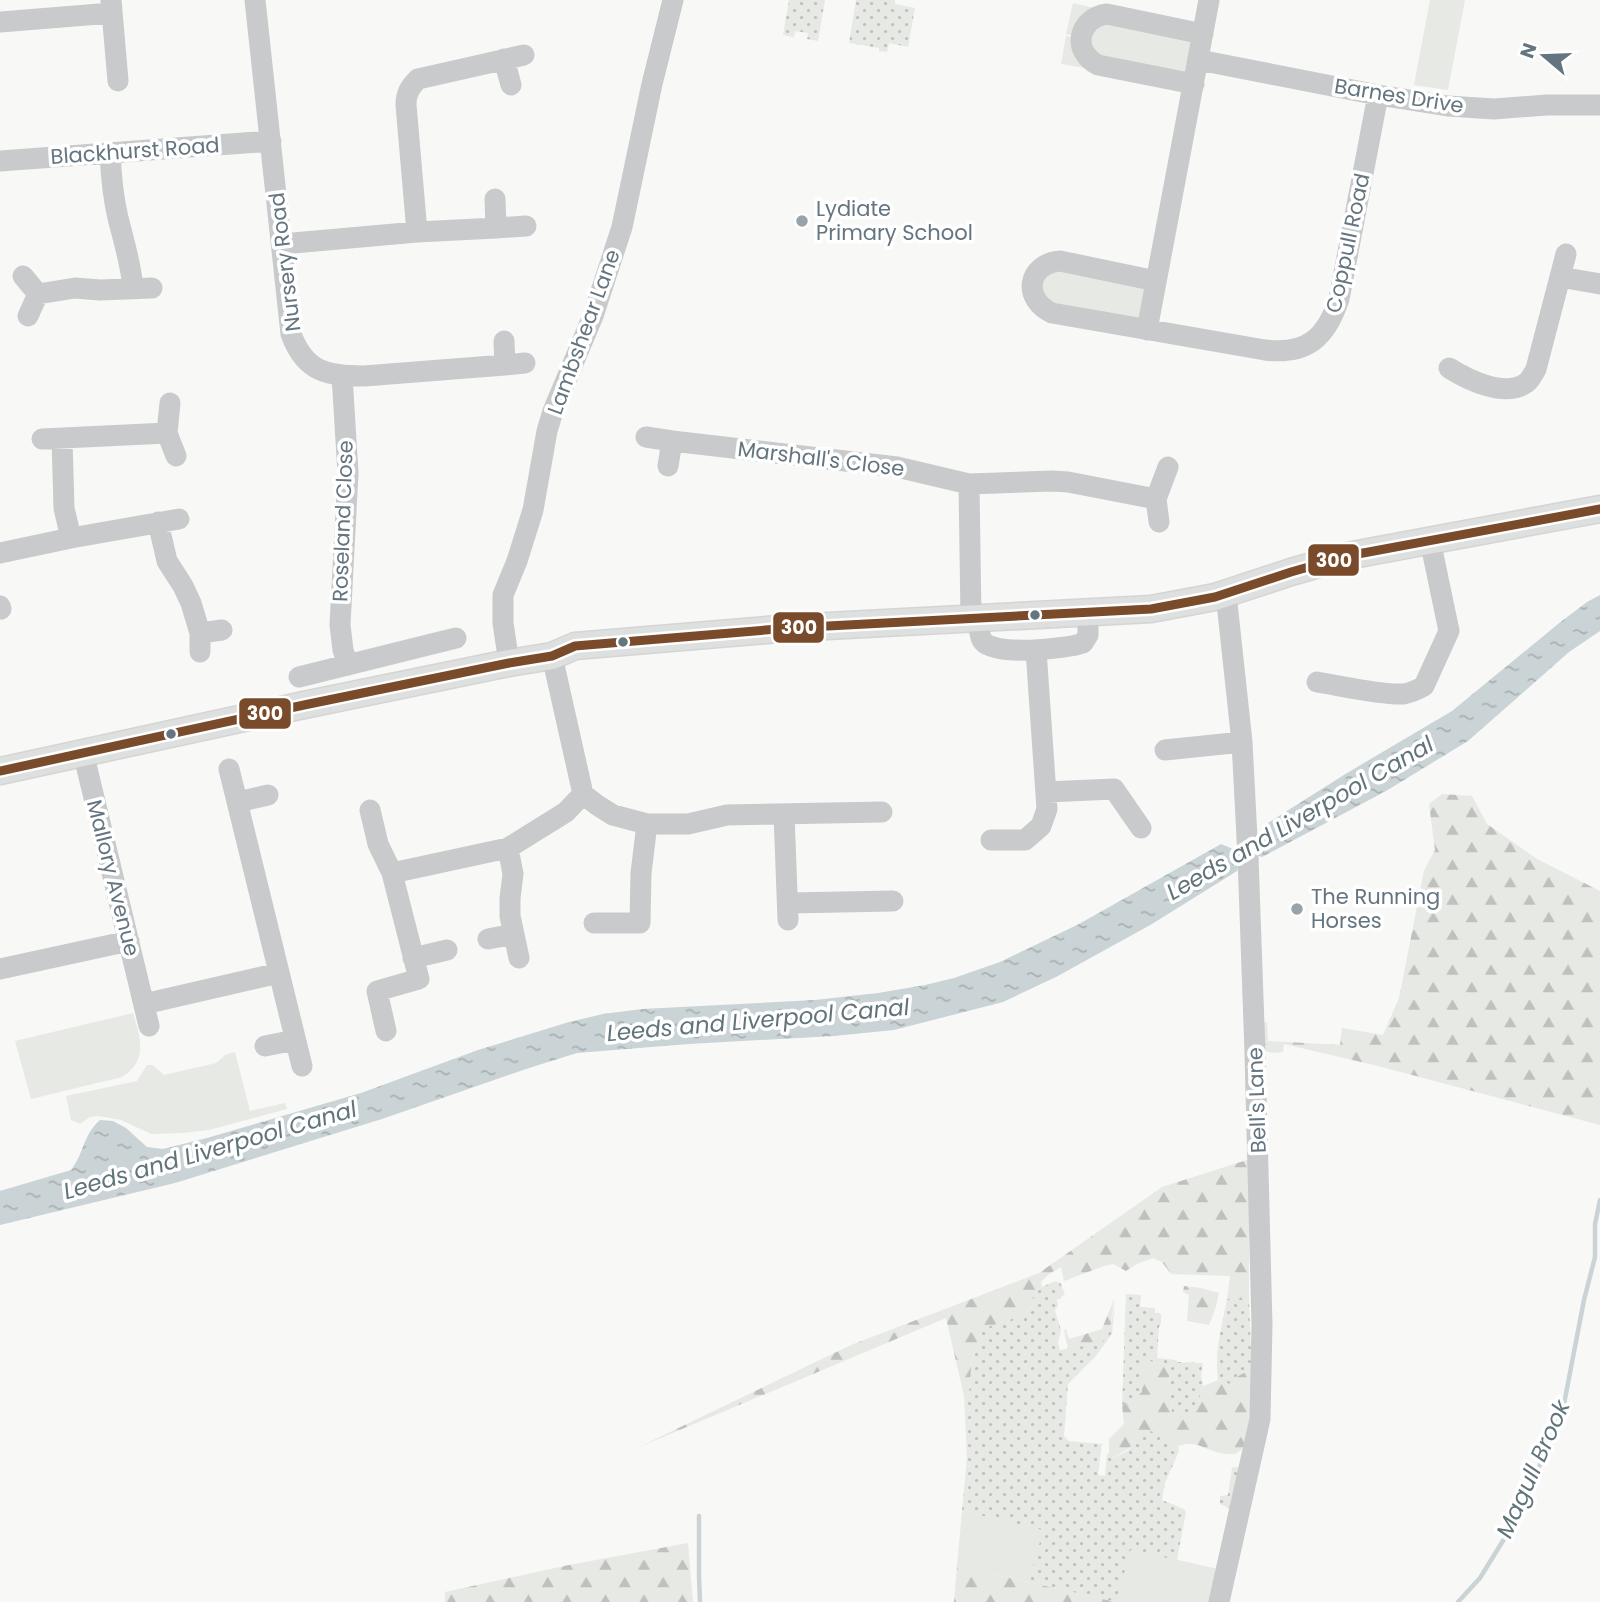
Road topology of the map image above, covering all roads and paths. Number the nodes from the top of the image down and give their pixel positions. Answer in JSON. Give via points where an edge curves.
{"nodes":[{"id":1,"x":255,"y":0,"type":"edge"},
{"id":2,"x":673,"y":0,"type":"edge"},
{"id":3,"x":1209,"y":0,"type":"edge"},
{"id":4,"x":112,"y":6,"type":"edge"},
{"id":5,"x":0,"y":22,"type":"edge"},
{"id":6,"x":1203,"y":34,"type":"junction"},
{"id":7,"x":1199,"y":60,"type":"junction"},
{"id":8,"x":118,"y":81,"type":"dead end"},
{"id":9,"x":1194,"y":84,"type":"junction"},
{"id":10,"x":512,"y":85,"type":"dead end"},
{"id":11,"x":1378,"y":95,"type":"junction"},
{"id":12,"x":1600,"y":105,"type":"edge"},
{"id":13,"x":271,"y":141,"type":"junction"},
{"id":14,"x":110,"y":153,"type":"junction"},
{"id":15,"x":0,"y":161,"type":"edge"},
{"id":16,"x":495,"y":199,"type":"dead end"},
{"id":17,"x":526,"y":226,"type":"dead end"},
{"id":18,"x":496,"y":228,"type":"junction"},
{"id":19,"x":417,"y":232,"type":"junction"},
{"id":20,"x":282,"y":244,"type":"junction"},
{"id":21,"x":1566,"y":254,"type":"dead end"},
{"id":22,"x":23,"y":276,"type":"dead end"},
{"id":23,"x":1560,"y":277,"type":"junction"},
{"id":24,"x":1156,"y":281,"type":"junction"},
{"id":25,"x":1600,"y":284,"type":"edge"},
{"id":26,"x":38,"y":294,"type":"junction"},
{"id":27,"x":28,"y":316,"type":"dead end"},
{"id":28,"x":1147,"y":330,"type":"junction"},
{"id":29,"x":504,"y":341,"type":"dead end"},
{"id":30,"x":1449,"y":368,"type":"dead end"},
{"id":31,"x":342,"y":376,"type":"junction"},
{"id":32,"x":170,"y":403,"type":"dead end"},
{"id":33,"x":167,"y":433,"type":"junction"},
{"id":34,"x":646,"y":437,"type":"dead end"},
{"id":35,"x":672,"y":441,"type":"junction"},
{"id":36,"x":176,"y":456,"type":"dead end"},
{"id":37,"x":668,"y":466,"type":"dead end"},
{"id":38,"x":1168,"y":467,"type":"dead end"},
{"id":39,"x":969,"y":484,"type":"junction"},
{"id":40,"x":1156,"y":499,"type":"junction"},
{"id":41,"x":1600,"y":509,"type":"edge"},
{"id":42,"x":1159,"y":522,"type":"dead end"},
{"id":43,"x":71,"y":538,"type":"junction"},
{"id":44,"x":1430,"y":540,"type":"junction"},
{"id":45,"x":0,"y":553,"type":"edge"},
{"id":46,"x":1226,"y":594,"type":"junction"},
{"id":47,"x":1088,"y":612,"type":"junction"},
{"id":48,"x":975,"y":618,"type":"junction"},
{"id":49,"x":222,"y":630,"type":"dead end"},
{"id":50,"x":456,"y":638,"type":"dead end"},
{"id":51,"x":1036,"y":650,"type":"junction"},
{"id":52,"x":552,"y":656,"type":"junction"},
{"id":53,"x":509,"y":663,"type":"junction"},
{"id":54,"x":348,"y":665,"type":"junction"},
{"id":55,"x":299,"y":677,"type":"dead end"},
{"id":56,"x":1317,"y":682,"type":"dead end"},
{"id":57,"x":1242,"y":741,"type":"junction"},
{"id":58,"x":1165,"y":750,"type":"dead end"},
{"id":59,"x":83,"y":752,"type":"junction"},
{"id":60,"x":229,"y":769,"type":"dead end"},
{"id":61,"x":0,"y":771,"type":"edge"},
{"id":62,"x":1046,"y":792,"type":"junction"},
{"id":63,"x":583,"y":794,"type":"junction"},
{"id":64,"x":268,"y":795,"type":"dead end"},
{"id":65,"x":238,"y":802,"type":"junction"},
{"id":66,"x":370,"y":810,"type":"dead end"},
{"id":67,"x":882,"y":812,"type":"dead end"},
{"id":68,"x":784,"y":814,"type":"junction"},
{"id":69,"x":647,"y":824,"type":"junction"},
{"id":70,"x":1141,"y":828,"type":"dead end"},
{"id":71,"x":991,"y":840,"type":"dead end"},
{"id":72,"x":508,"y":848,"type":"junction"},
{"id":73,"x":392,"y":873,"type":"junction"},
{"id":74,"x":893,"y":901,"type":"dead end"},
{"id":75,"x":594,"y":923,"type":"dead end"},
{"id":76,"x":514,"y":934,"type":"junction"},
{"id":77,"x":488,"y":939,"type":"dead end"},
{"id":78,"x":129,"y":940,"type":"junction"},
{"id":79,"x":447,"y":950,"type":"dead end"},
{"id":80,"x":414,"y":958,"type":"junction"},
{"id":81,"x":520,"y":958,"type":"dead end"},
{"id":82,"x":0,"y":970,"type":"edge"},
{"id":83,"x":279,"y":973,"type":"junction"},
{"id":84,"x":144,"y":1004,"type":"junction"},
{"id":85,"x":149,"y":1026,"type":"dead end"},
{"id":86,"x":386,"y":1031,"type":"dead end"},
{"id":87,"x":295,"y":1040,"type":"junction"},
{"id":88,"x":265,"y":1046,"type":"dead end"},
{"id":89,"x":302,"y":1066,"type":"dead end"},
{"id":90,"x":1219,"y":1602,"type":"edge"}],
"edges":[{"from":1,"to":13,"type":"street","name":"Nursery Road"},
{"from":2,"to":53,"type":"street","name":"Lambshear Lane","via":[[622,227],[593,316],[553,411],[533,510],[503,595]]},
{"from":3,"to":6,"type":"street"},
{"from":4,"to":5,"type":"street"},
{"from":4,"to":8,"type":"street"},
{"from":6,"to":7,"type":"street"},
{"from":6,"to":9,"type":"street","via":[[1107,14],[1091,21],[1082,36],[1085,54],[1098,65]]},
{"from":7,"to":9,"type":"street"},
{"from":7,"to":11,"type":"street","name":"Barnes Drive"},
{"from":9,"to":24,"type":"street"},
{"from":10,"to":19,"type":"street","via":[[514,57],[418,79],[411,86],[405,105]]},
{"from":11,"to":12,"type":"street","name":"Barnes Drive","via":[[1468,108]]},
{"from":11,"to":28,"type":"street","name":"Coppull Road","via":[[1339,299],[1320,336],[1301,348],[1280,352]]},
{"from":13,"to":14,"type":"street","name":"Blackhurst Road"},
{"from":13,"to":20,"type":"street","name":"Nursery Road"},
{"from":14,"to":15,"type":"street","name":"Blackhurst Road"},
{"from":14,"to":26,"type":"street","via":[[118,218],[143,288],[75,288]]},
{"from":16,"to":18,"type":"street"},
{"from":17,"to":18,"type":"street"},
{"from":18,"to":19,"type":"street"},
{"from":19,"to":20,"type":"street"},
{"from":20,"to":31,"type":"street","name":"Nursery Road","via":[[296,348],[314,367]]},
{"from":21,"to":23,"type":"street"},
{"from":22,"to":26,"type":"street"},
{"from":23,"to":25,"type":"street"},
{"from":23,"to":30,"type":"street","via":[[1536,369],[1524,384],[1495,387]]},
{"from":24,"to":28,"type":"street"},
{"from":24,"to":28,"type":"street","name":"Coppull Road","via":[[1060,261],[1040,269],[1032,283],[1034,298],[1052,313]]},
{"from":26,"to":27,"type":"street"},
{"from":29,"to":31,"type":"street","name":"Nursery Road","via":[[515,364]]},
{"from":31,"to":54,"type":"street","name":"Roseland Close","via":[[348,457],[340,625]]},
{"from":32,"to":33,"type":"street"},
{"from":33,"to":36,"type":"street"},
{"from":33,"to":43,"type":"street","via":[[52,439]]},
{"from":34,"to":35,"type":"street","name":"Marshall's Close"},
{"from":35,"to":37,"type":"street"},
{"from":35,"to":39,"type":"street","name":"Marshall's Close","via":[[897,467]]},
{"from":38,"to":40,"type":"street"},
{"from":39,"to":40,"type":"street","name":"Marshall's Close","via":[[1068,482]]},
{"from":39,"to":48,"type":"street"},
{"from":40,"to":42,"type":"street"},
{"from":41,"to":44,"type":"main road"},
{"from":43,"to":45,"type":"street"},
{"from":43,"to":49,"type":"street","via":[[169,521],[167,561],[191,603],[200,643]]},
{"from":44,"to":46,"type":"main road","via":[[1347,556]]},
{"from":44,"to":56,"type":"street","via":[[1449,631],[1424,686],[1405,694]]},
{"from":46,"to":47,"type":"main road","via":[[1151,610]]},
{"from":46,"to":57,"type":"street","name":"Bell's Lane"},
{"from":47,"to":48,"type":"main road"},
{"from":47,"to":51,"type":"street","via":[[1088,635],[1083,643]]},
{"from":48,"to":51,"type":"street","via":[[985,643]]},
{"from":48,"to":52,"type":"main road","via":[[575,646]]},
{"from":50,"to":54,"type":"street"},
{"from":51,"to":62,"type":"street"},
{"from":52,"to":53,"type":"main road"},
{"from":52,"to":63,"type":"street"},
{"from":53,"to":59,"type":"main road"},
{"from":54,"to":55,"type":"street"},
{"from":57,"to":58,"type":"street"},
{"from":57,"to":90,"type":"street","name":"Bell's Lane","via":[[1260,1210],[1260,1419]]},
{"from":59,"to":61,"type":"main road"},
{"from":59,"to":78,"type":"street","name":"Mallory Avenue"},
{"from":60,"to":65,"type":"street"},
{"from":62,"to":70,"type":"street","via":[[1114,789]]},
{"from":62,"to":71,"type":"street","via":[[1041,826],[1025,840]]},
{"from":63,"to":69,"type":"street","via":[[612,815]]},
{"from":63,"to":72,"type":"street","via":[[566,812]]},
{"from":64,"to":65,"type":"street"},
{"from":65,"to":83,"type":"street"},
{"from":66,"to":73,"type":"street","via":[[378,844]]},
{"from":67,"to":68,"type":"street"},
{"from":68,"to":69,"type":"street"},
{"from":68,"to":74,"type":"street","via":[[788,912]]},
{"from":69,"to":75,"type":"street","via":[[640,923]]},
{"from":72,"to":73,"type":"street"},
{"from":72,"to":76,"type":"street"},
{"from":73,"to":80,"type":"street"},
{"from":76,"to":77,"type":"street"},
{"from":76,"to":81,"type":"street"},
{"from":78,"to":82,"type":"street"},
{"from":78,"to":84,"type":"street","name":"Mallory Avenue"},
{"from":79,"to":80,"type":"street"},
{"from":80,"to":86,"type":"street","via":[[419,979],[377,991]]},
{"from":83,"to":84,"type":"street"},
{"from":83,"to":87,"type":"street"},
{"from":84,"to":85,"type":"street","name":"Mallory Avenue"},
{"from":87,"to":88,"type":"street"},
{"from":87,"to":89,"type":"street"}]}
